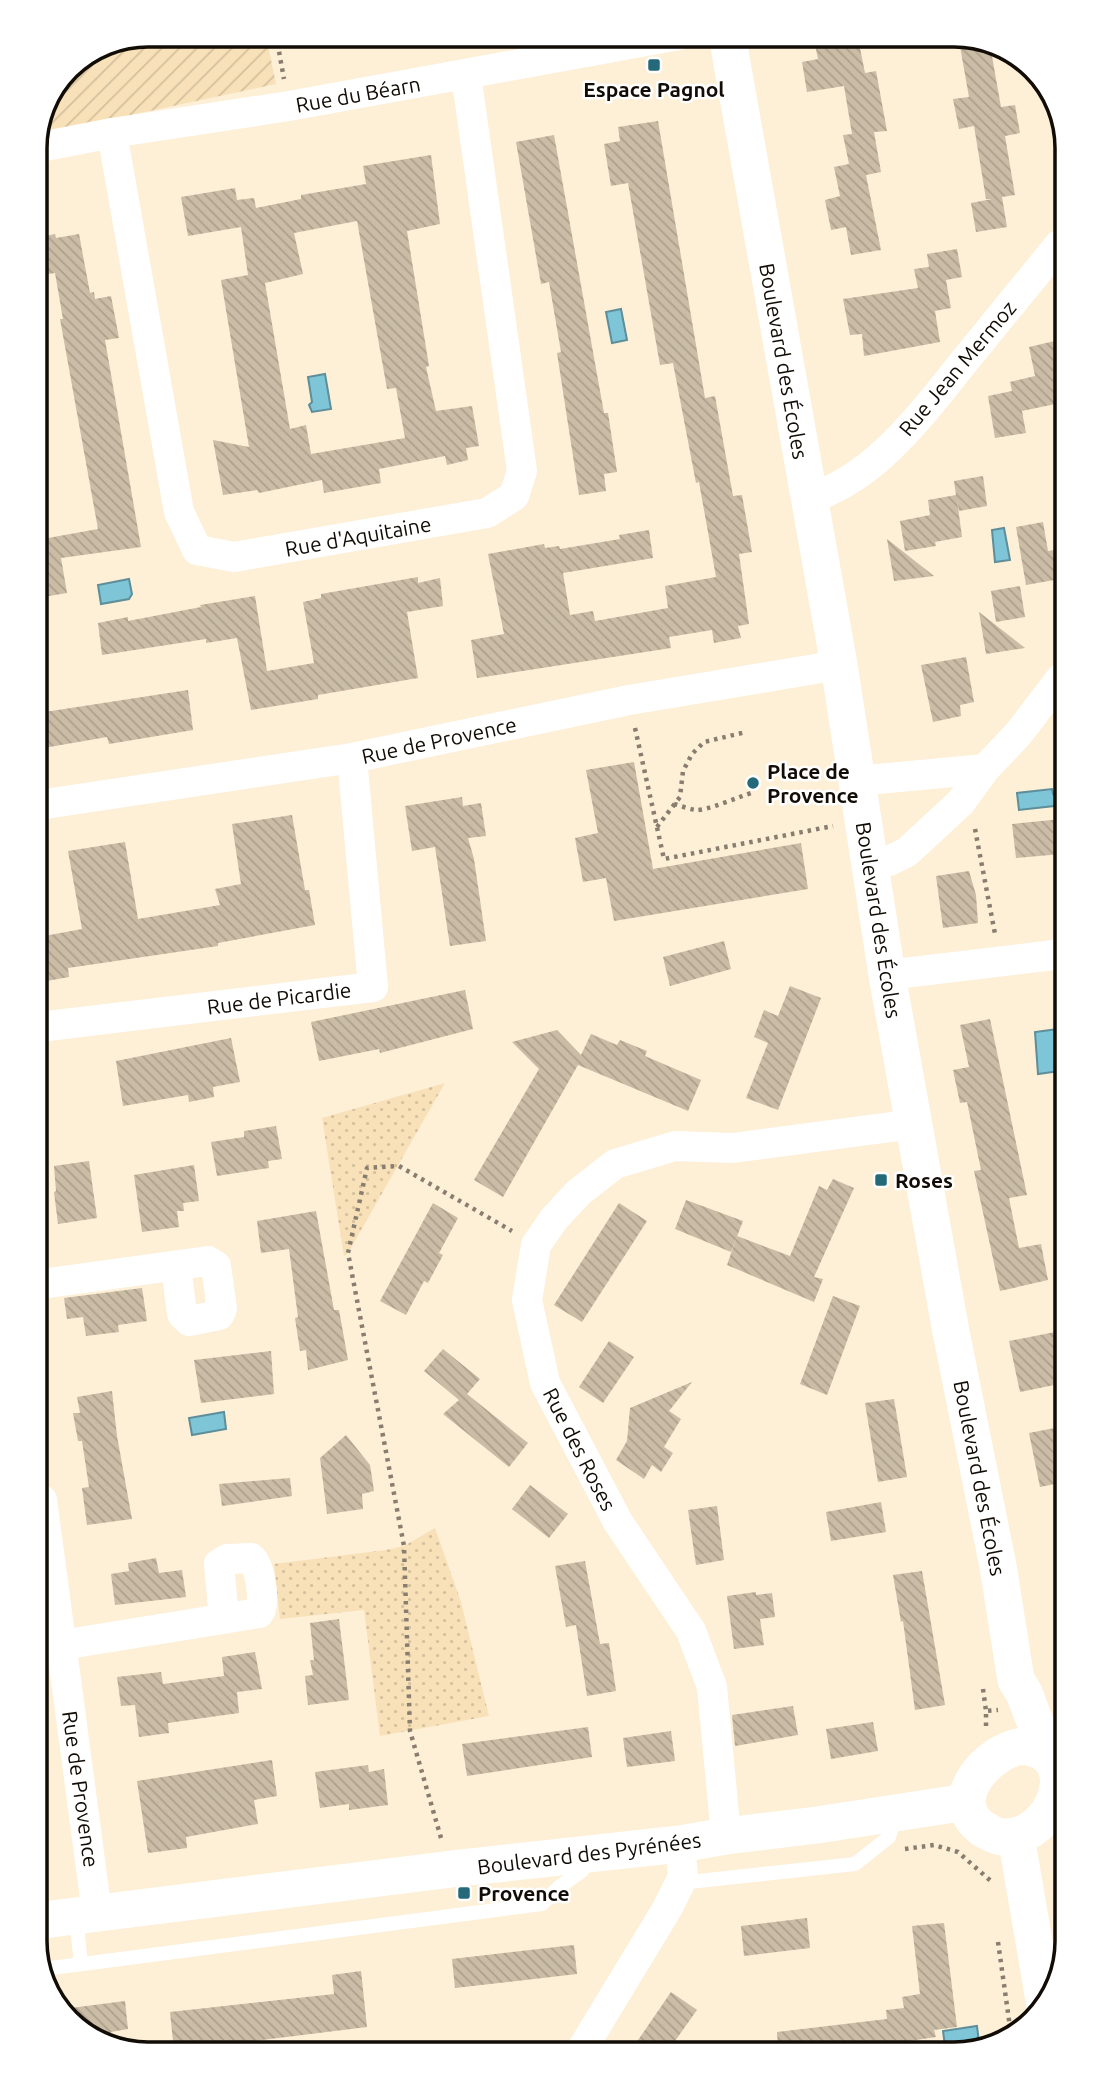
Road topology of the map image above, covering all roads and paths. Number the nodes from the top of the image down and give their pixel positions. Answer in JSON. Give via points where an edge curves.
{"nodes":[{"id":1,"x":278,"y":47,"type":"edge"},
{"id":2,"x":615,"y":47,"type":"edge"},
{"id":3,"x":729,"y":47,"type":"edge"},
{"id":4,"x":466,"y":75,"type":"junction"},
{"id":5,"x":289,"y":106,"type":"junction"},
{"id":6,"x":112,"y":133,"type":"junction"},
{"id":7,"x":47,"y":146,"type":"edge"},
{"id":8,"x":1055,"y":250,"type":"edge"},
{"id":9,"x":808,"y":499,"type":"junction"},
{"id":10,"x":839,"y":665,"type":"junction"},
{"id":11,"x":1055,"y":686,"type":"edge"},
{"id":12,"x":629,"y":700,"type":"junction"},
{"id":13,"x":746,"y":732,"type":"dead end"},
{"id":14,"x":352,"y":758,"type":"junction"},
{"id":15,"x":985,"y":769,"type":"junction"},
{"id":16,"x":856,"y":781,"type":"junction"},
{"id":17,"x":754,"y":792,"type":"dead end"},
{"id":18,"x":47,"y":804,"type":"edge"},
{"id":19,"x":674,"y":804,"type":"junction"},
{"id":20,"x":863,"y":822,"type":"junction"},
{"id":21,"x":657,"y":827,"type":"junction"},
{"id":22,"x":974,"y":827,"type":"dead end"},
{"id":23,"x":869,"y":864,"type":"junction"},
{"id":24,"x":996,"y":942,"type":"dead end"},
{"id":25,"x":1055,"y":955,"type":"edge"},
{"id":26,"x":887,"y":975,"type":"junction"},
{"id":27,"x":47,"y":1026,"type":"edge"},
{"id":28,"x":915,"y":1124,"type":"junction"},
{"id":29,"x":536,"y":1245,"type":"junction"},
{"id":30,"x":176,"y":1266,"type":"dead end"},
{"id":31,"x":47,"y":1283,"type":"edge"},
{"id":32,"x":47,"y":1580,"type":"edge"},
{"id":33,"x":224,"y":1618,"type":"dead end"},
{"id":34,"x":52,"y":1647,"type":"edge"},
{"id":35,"x":1016,"y":1680,"type":"junction"},
{"id":36,"x":1000,"y":1753,"type":"junction"},
{"id":37,"x":1055,"y":1761,"type":"edge"},
{"id":38,"x":967,"y":1802,"type":"junction"},
{"id":39,"x":1055,"y":1811,"type":"edge"},
{"id":40,"x":897,"y":1812,"type":"junction"},
{"id":41,"x":726,"y":1836,"type":"junction"},
{"id":42,"x":1016,"y":1836,"type":"junction"},
{"id":43,"x":680,"y":1844,"type":"junction"},
{"id":44,"x":589,"y":1853,"type":"junction"},
{"id":45,"x":449,"y":1870,"type":"junction"},
{"id":46,"x":680,"y":1883,"type":"junction"},
{"id":47,"x":72,"y":1916,"type":"edge"},
{"id":48,"x":998,"y":1937,"type":"dead end"},
{"id":49,"x":81,"y":1964,"type":"junction"},
{"id":50,"x":51,"y":1968,"type":"edge"},
{"id":51,"x":1042,"y":1989,"type":"edge"},
{"id":52,"x":1010,"y":2024,"type":"edge"},
{"id":53,"x":586,"y":2042,"type":"edge"}],
"edges":[{"from":1,"to":5,"type":"path"},
{"from":2,"to":4,"type":"street","name":"Rue du Béarn"},
{"from":3,"to":9,"type":"street","name":"Boulevard des Écoles"},
{"from":4,"to":5,"type":"street","name":"Rue du Béarn"},
{"from":4,"to":6,"type":"street","name":"Rue d'Aquitaine","via":[[523,471],[514,496],[487,513],[234,557],[197,550],[179,512]]},
{"from":5,"to":6,"type":"street","name":"Rue du Béarn"},
{"from":6,"to":7,"type":"street","name":"Rue du Béarn"},
{"from":8,"to":9,"type":"street","name":"Rue Jean Mermoz","via":[[906,434],[858,475]]},
{"from":9,"to":10,"type":"street","name":"Boulevard des Écoles"},
{"from":10,"to":12,"type":"street","name":"Rue de Provence"},
{"from":10,"to":16,"type":"street","name":"Boulevard des Écoles"},
{"from":11,"to":15,"type":"street"},
{"from":12,"to":14,"type":"street","name":"Rue de Provence"},
{"from":12,"to":21,"type":"path"},
{"from":13,"to":19,"type":"path","via":[[704,742],[683,771],[680,797]]},
{"from":14,"to":18,"type":"street","name":"Rue de Provence"},
{"from":14,"to":27,"type":"street","name":"Rue de Picardie","via":[[373,987]]},
{"from":15,"to":16,"type":"street"},
{"from":15,"to":23,"type":"street","via":[[961,802],[907,852]]},
{"from":16,"to":20,"type":"street","name":"Boulevard des Écoles"},
{"from":17,"to":19,"type":"path","via":[[705,809]]},
{"from":19,"to":21,"type":"path"},
{"from":20,"to":21,"type":"path","via":[[664,859]]},
{"from":20,"to":23,"type":"street","name":"Boulevard des Écoles"},
{"from":22,"to":24,"type":"path"},
{"from":23,"to":26,"type":"street","name":"Boulevard des Écoles"},
{"from":25,"to":26,"type":"street"},
{"from":26,"to":28,"type":"street","name":"Boulevard des Écoles"},
{"from":28,"to":29,"type":"street","name":"Rue des Roses","via":[[733,1148],[675,1146],[615,1164],[578,1193]]},
{"from":28,"to":35,"type":"street","name":"Boulevard des Écoles"},
{"from":29,"to":41,"type":"street","name":"Rue des Roses","via":[[527,1300],[545,1383],[618,1521],[691,1631],[712,1687]]},
{"from":29,"to":45,"type":"path","via":[[399,1166],[367,1168],[348,1253],[404,1546],[410,1731]]},
{"from":30,"to":31,"type":"street"},
{"from":32,"to":34,"type":"street","name":"Rue de Provence"},
{"from":33,"to":34,"type":"street"},
{"from":34,"to":47,"type":"street","name":"Rue de Provence"},
{"from":35,"to":36,"type":"street","name":"Boulevard des Écoles"},
{"from":35,"to":37,"type":"street","name":"Boulevard des Écoles","via":[[1036,1730]]},
{"from":36,"to":37,"type":"street","via":[[1036,1747]]},
{"from":36,"to":38,"type":"street","via":[[975,1778]]},
{"from":38,"to":40,"type":"street","name":"Boulevard des Pyrénées"},
{"from":38,"to":42,"type":"street","via":[[970,1814],[988,1832]]},
{"from":39,"to":42,"type":"street"},
{"from":40,"to":41,"type":"street","name":"Boulevard des Pyrénées"},
{"from":40,"to":46,"type":"lane","via":[[889,1837],[855,1864]]},
{"from":41,"to":43,"type":"street","name":"Boulevard des Pyrénées"},
{"from":42,"to":51,"type":"street"},
{"from":43,"to":44,"type":"street","name":"Boulevard des Pyrénées"},
{"from":43,"to":46,"type":"street"},
{"from":44,"to":45,"type":"street","name":"Boulevard des Pyrénées"},
{"from":44,"to":49,"type":"lane","via":[[582,1871],[542,1903]]},
{"from":45,"to":47,"type":"street","name":"Boulevard des Pyrénées"},
{"from":46,"to":53,"type":"street"},
{"from":47,"to":49,"type":"lane"},
{"from":48,"to":52,"type":"path"},
{"from":49,"to":50,"type":"lane"}]}
